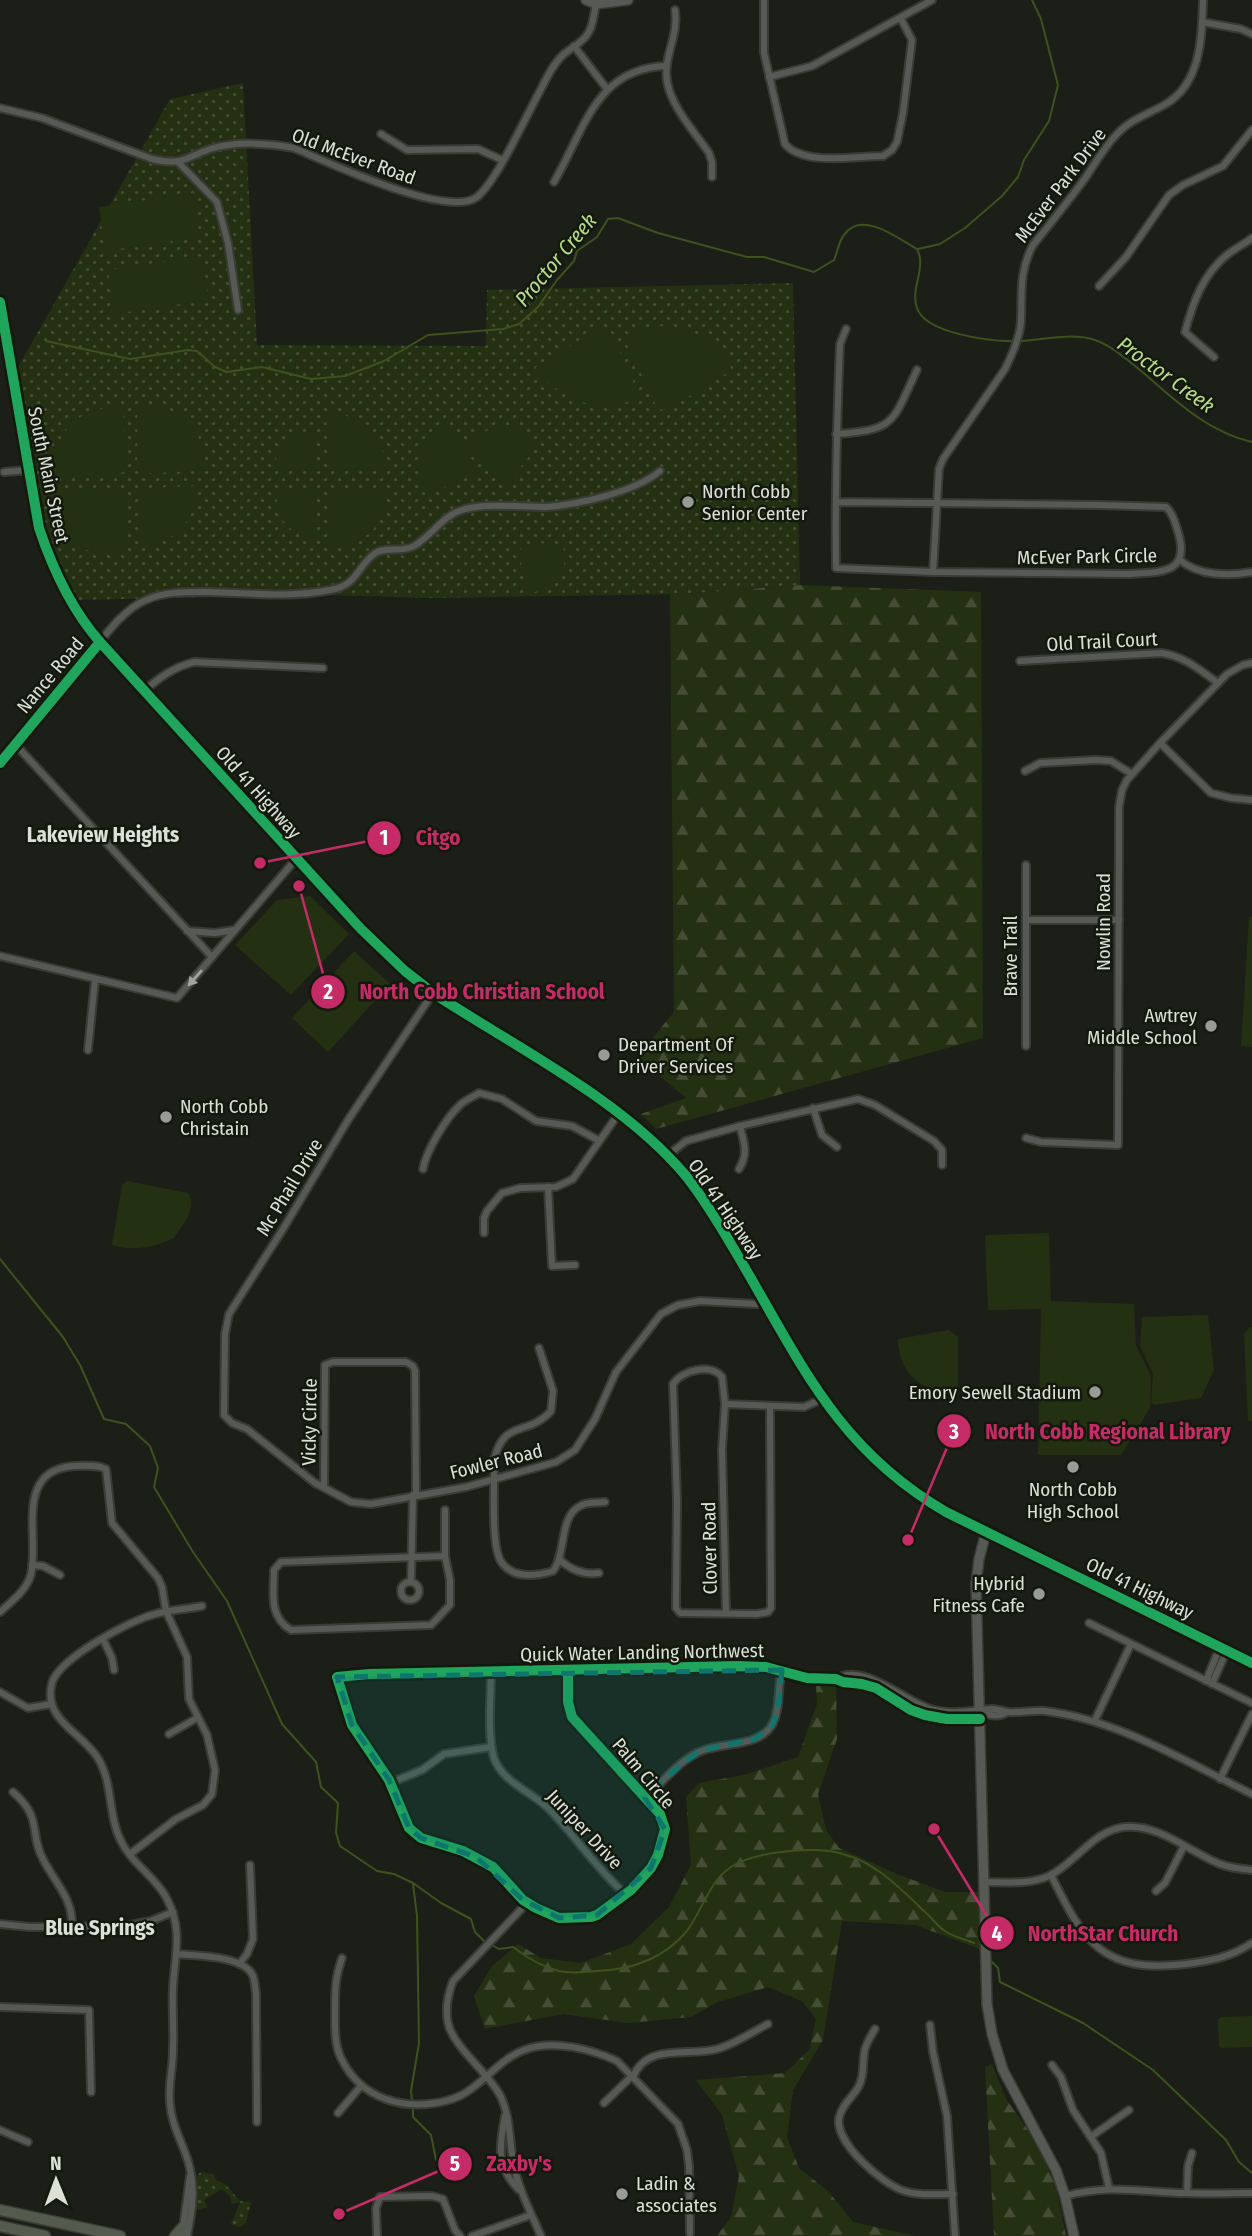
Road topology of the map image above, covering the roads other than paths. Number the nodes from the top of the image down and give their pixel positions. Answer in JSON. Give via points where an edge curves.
{"nodes":[{"id":1,"x":628,"y":0,"type":"edge"},
{"id":2,"x":764,"y":0,"type":"edge"},
{"id":3,"x":932,"y":0,"type":"edge"},
{"id":4,"x":1203,"y":0,"type":"edge"},
{"id":5,"x":591,"y":2,"type":"edge"},
{"id":6,"x":675,"y":10,"type":"dead end"},
{"id":7,"x":901,"y":19,"type":"junction"},
{"id":8,"x":1202,"y":22,"type":"junction"},
{"id":9,"x":1252,"y":34,"type":"edge"},
{"id":10,"x":574,"y":46,"type":"junction"},
{"id":11,"x":667,"y":66,"type":"junction"},
{"id":12,"x":769,"y":77,"type":"junction"},
{"id":13,"x":607,"y":89,"type":"junction"},
{"id":14,"x":0,"y":108,"type":"edge"},
{"id":15,"x":1252,"y":130,"type":"edge"},
{"id":16,"x":381,"y":134,"type":"dead end"},
{"id":17,"x":1250,"y":139,"type":"edge"},
{"id":18,"x":502,"y":160,"type":"junction"},
{"id":19,"x":178,"y":162,"type":"junction"},
{"id":20,"x":712,"y":177,"type":"dead end"},
{"id":21,"x":554,"y":182,"type":"dead end"},
{"id":22,"x":1251,"y":242,"type":"edge"},
{"id":23,"x":1099,"y":286,"type":"dead end"},
{"id":24,"x":0,"y":302,"type":"edge"},
{"id":25,"x":238,"y":310,"type":"dead end"},
{"id":26,"x":846,"y":328,"type":"dead end"},
{"id":27,"x":1214,"y":357,"type":"dead end"},
{"id":28,"x":917,"y":370,"type":"dead end"},
{"id":29,"x":836,"y":434,"type":"junction"},
{"id":30,"x":28,"y":470,"type":"junction"},
{"id":31,"x":660,"y":471,"type":"dead end"},
{"id":32,"x":4,"y":472,"type":"dead end"},
{"id":33,"x":835,"y":502,"type":"junction"},
{"id":34,"x":936,"y":504,"type":"junction"},
{"id":35,"x":1180,"y":561,"type":"junction"},
{"id":36,"x":933,"y":572,"type":"junction"},
{"id":37,"x":1252,"y":572,"type":"edge"},
{"id":38,"x":100,"y":642,"type":"junction"},
{"id":39,"x":1020,"y":662,"type":"dead end"},
{"id":40,"x":1252,"y":663,"type":"edge"},
{"id":41,"x":324,"y":668,"type":"dead end"},
{"id":42,"x":1218,"y":683,"type":"junction"},
{"id":43,"x":144,"y":691,"type":"junction"},
{"id":44,"x":1160,"y":743,"type":"junction"},
{"id":45,"x":15,"y":744,"type":"junction"},
{"id":46,"x":0,"y":762,"type":"edge"},
{"id":47,"x":1024,"y":771,"type":"dead end"},
{"id":48,"x":1132,"y":774,"type":"junction"},
{"id":49,"x":1252,"y":800,"type":"edge"},
{"id":50,"x":296,"y":859,"type":"junction"},
{"id":51,"x":1026,"y":865,"type":"dead end"},
{"id":52,"x":1027,"y":920,"type":"junction"},
{"id":53,"x":1119,"y":920,"type":"junction"},
{"id":54,"x":235,"y":930,"type":"junction"},
{"id":55,"x":187,"y":931,"type":"junction"},
{"id":56,"x":0,"y":956,"type":"edge"},
{"id":57,"x":212,"y":957,"type":"junction"},
{"id":58,"x":95,"y":980,"type":"junction"},
{"id":59,"x":433,"y":993,"type":"junction"},
{"id":60,"x":1026,"y":1046,"type":"dead end"},
{"id":61,"x":88,"y":1050,"type":"dead end"},
{"id":62,"x":814,"y":1108,"type":"junction"},
{"id":63,"x":619,"y":1113,"type":"junction"},
{"id":64,"x":740,"y":1126,"type":"junction"},
{"id":65,"x":1026,"y":1138,"type":"dead end"},
{"id":66,"x":598,"y":1140,"type":"junction"},
{"id":67,"x":837,"y":1147,"type":"dead end"},
{"id":68,"x":667,"y":1156,"type":"junction"},
{"id":69,"x":942,"y":1165,"type":"dead end"},
{"id":70,"x":424,"y":1169,"type":"dead end"},
{"id":71,"x":739,"y":1169,"type":"dead end"},
{"id":72,"x":548,"y":1187,"type":"junction"},
{"id":73,"x":484,"y":1233,"type":"dead end"},
{"id":74,"x":575,"y":1265,"type":"dead end"},
{"id":75,"x":764,"y":1300,"type":"junction"},
{"id":76,"x":539,"y":1348,"type":"dead end"},
{"id":77,"x":822,"y":1399,"type":"junction"},
{"id":78,"x":725,"y":1404,"type":"junction"},
{"id":79,"x":770,"y":1406,"type":"junction"},
{"id":80,"x":224,"y":1415,"type":"joint"},
{"id":81,"x":495,"y":1479,"type":"junction"},
{"id":82,"x":324,"y":1487,"type":"junction"},
{"id":83,"x":414,"y":1495,"type":"junction"},
{"id":84,"x":605,"y":1502,"type":"dead end"},
{"id":85,"x":445,"y":1510,"type":"dead end"},
{"id":86,"x":986,"y":1532,"type":"junction"},
{"id":87,"x":445,"y":1556,"type":"junction"},
{"id":88,"x":412,"y":1558,"type":"junction"},
{"id":89,"x":560,"y":1560,"type":"junction"},
{"id":90,"x":32,"y":1565,"type":"junction"},
{"id":91,"x":599,"y":1573,"type":"dead end"},
{"id":92,"x":60,"y":1575,"type":"dead end"},
{"id":93,"x":411,"y":1581,"type":"dead end"},
{"id":94,"x":202,"y":1606,"type":"dead end"},
{"id":95,"x":0,"y":1612,"type":"edge"},
{"id":96,"x":166,"y":1612,"type":"junction"},
{"id":97,"x":726,"y":1612,"type":"junction"},
{"id":98,"x":1089,"y":1623,"type":"dead end"},
{"id":99,"x":103,"y":1640,"type":"junction"},
{"id":100,"x":1131,"y":1644,"type":"junction"},
{"id":101,"x":1223,"y":1649,"type":"junction"},
{"id":102,"x":1252,"y":1663,"type":"edge"},
{"id":103,"x":114,"y":1670,"type":"dead end"},
{"id":104,"x":568,"y":1670,"type":"junction"},
{"id":105,"x":782,"y":1670,"type":"junction"},
{"id":106,"x":491,"y":1671,"type":"junction"},
{"id":107,"x":337,"y":1676,"type":"joint"},
{"id":108,"x":1209,"y":1682,"type":"junction"},
{"id":109,"x":0,"y":1692,"type":"edge"},
{"id":110,"x":1252,"y":1703,"type":"edge"},
{"id":111,"x":52,"y":1704,"type":"junction"},
{"id":112,"x":1252,"y":1714,"type":"edge"},
{"id":113,"x":979,"y":1715,"type":"junction"},
{"id":114,"x":197,"y":1718,"type":"junction"},
{"id":115,"x":1095,"y":1720,"type":"junction"},
{"id":116,"x":169,"y":1734,"type":"dead end"},
{"id":117,"x":491,"y":1747,"type":"junction"},
{"id":118,"x":1220,"y":1779,"type":"junction"},
{"id":119,"x":390,"y":1783,"type":"junction"},
{"id":120,"x":13,"y":1792,"type":"dead end"},
{"id":121,"x":1252,"y":1794,"type":"edge"},
{"id":122,"x":645,"y":1798,"type":"junction"},
{"id":123,"x":1184,"y":1846,"type":"junction"},
{"id":124,"x":130,"y":1854,"type":"junction"},
{"id":125,"x":250,"y":1866,"type":"dead end"},
{"id":126,"x":1252,"y":1870,"type":"edge"},
{"id":127,"x":1051,"y":1875,"type":"junction"},
{"id":128,"x":984,"y":1882,"type":"junction"},
{"id":129,"x":1156,"y":1891,"type":"dead end"},
{"id":130,"x":625,"y":1894,"type":"junction"},
{"id":131,"x":527,"y":1903,"type":"junction"},
{"id":132,"x":173,"y":1912,"type":"junction"},
{"id":133,"x":0,"y":1924,"type":"edge"},
{"id":134,"x":72,"y":1926,"type":"junction"},
{"id":135,"x":1252,"y":1943,"type":"edge"},
{"id":136,"x":176,"y":1954,"type":"junction"},
{"id":137,"x":342,"y":1958,"type":"dead end"},
{"id":138,"x":239,"y":1964,"type":"junction"},
{"id":139,"x":0,"y":2007,"type":"edge"},
{"id":140,"x":768,"y":2024,"type":"dead end"},
{"id":141,"x":930,"y":2025,"type":"dead end"},
{"id":142,"x":875,"y":2029,"type":"dead end"},
{"id":143,"x":1052,"y":2065,"type":"dead end"},
{"id":144,"x":632,"y":2076,"type":"junction"},
{"id":145,"x":486,"y":2078,"type":"junction"},
{"id":146,"x":361,"y":2086,"type":"junction"},
{"id":147,"x":91,"y":2092,"type":"dead end"},
{"id":148,"x":604,"y":2103,"type":"dead end"},
{"id":149,"x":506,"y":2110,"type":"junction"},
{"id":150,"x":1129,"y":2110,"type":"dead end"},
{"id":151,"x":338,"y":2113,"type":"dead end"},
{"id":152,"x":677,"y":2120,"type":"dead end"},
{"id":153,"x":257,"y":2122,"type":"dead end"},
{"id":154,"x":0,"y":2130,"type":"edge"},
{"id":155,"x":1091,"y":2136,"type":"junction"},
{"id":156,"x":28,"y":2142,"type":"dead end"},
{"id":157,"x":1192,"y":2153,"type":"dead end"},
{"id":158,"x":1108,"y":2188,"type":"junction"},
{"id":159,"x":521,"y":2192,"type":"junction"},
{"id":160,"x":1187,"y":2193,"type":"junction"},
{"id":161,"x":1252,"y":2193,"type":"edge"},
{"id":162,"x":953,"y":2194,"type":"junction"},
{"id":163,"x":1065,"y":2196,"type":"junction"},
{"id":164,"x":0,"y":2210,"type":"edge"},
{"id":165,"x":531,"y":2215,"type":"junction"},
{"id":166,"x":0,"y":2226,"type":"edge"},
{"id":167,"x":184,"y":2233,"type":"edge"},
{"id":168,"x":690,"y":2234,"type":"dead end"},
{"id":169,"x":45,"y":2236,"type":"edge"},
{"id":170,"x":120,"y":2236,"type":"edge"},
{"id":171,"x":175,"y":2236,"type":"edge"},
{"id":172,"x":377,"y":2236,"type":"edge"},
{"id":173,"x":460,"y":2236,"type":"edge"},
{"id":174,"x":472,"y":2236,"type":"edge"},
{"id":175,"x":541,"y":2236,"type":"edge"},
{"id":176,"x":955,"y":2236,"type":"edge"},
{"id":177,"x":1074,"y":2236,"type":"edge"}],
"edges":[{"from":1,"to":5,"type":"main road"},
{"from":2,"to":12,"type":"street","via":[[762,42]]},
{"from":3,"to":7,"type":"street"},
{"from":4,"to":8,"type":"street","name":"McEver Park Drive"},
{"from":5,"to":10,"type":"street","name":"Old McEver Road","via":[[591,29]]},
{"from":6,"to":11,"type":"street","via":[[677,24]]},
{"from":7,"to":12,"type":"street","via":[[812,66]]},
{"from":7,"to":12,"type":"street","via":[[912,40],[903,113],[897,142],[883,156],[810,158],[791,151],[785,144]]},
{"from":8,"to":9,"type":"street"},
{"from":8,"to":34,"type":"street","name":"McEver Park Drive","via":[[1188,85],[1174,99],[1118,132],[1026,258],[1021,273],[1021,323],[1012,355],[943,460]]},
{"from":10,"to":13,"type":"street"},
{"from":10,"to":18,"type":"street","name":"Old McEver Road","via":[[561,55]]},
{"from":11,"to":13,"type":"street","via":[[648,66]]},
{"from":11,"to":20,"type":"street","via":[[670,95],[709,153]]},
{"from":13,"to":21,"type":"street"},
{"from":14,"to":19,"type":"street","via":[[42,118],[152,159]]},
{"from":15,"to":17,"type":"street"},
{"from":16,"to":18,"type":"street","via":[[407,150],[478,149]]},
{"from":17,"to":23,"type":"street","via":[[1223,166],[1169,195]]},
{"from":18,"to":19,"type":"street","name":"Old McEver Road","via":[[478,195],[453,203],[418,196],[283,146],[224,146]]},
{"from":19,"to":25,"type":"street","via":[[217,202]]},
{"from":22,"to":27,"type":"street","via":[[1229,253],[1212,270],[1191,307],[1185,332]]},
{"from":24,"to":30,"type":"main road","name":"South Main Street"},
{"from":26,"to":29,"type":"street","name":"McEver Park Circle","via":[[840,344]]},
{"from":28,"to":29,"type":"street","via":[[888,424],[868,432]]},
{"from":29,"to":33,"type":"street","name":"McEver Park Circle"},
{"from":30,"to":32,"type":"street"},
{"from":30,"to":38,"type":"main road","name":"South Main Street","via":[[48,556],[77,612]]},
{"from":31,"to":38,"type":"street","via":[[629,487],[570,504],[458,512],[415,545],[372,555],[355,578],[334,590],[179,592],[147,599],[123,616]]},
{"from":33,"to":34,"type":"street","name":"McEver Park Circle"},
{"from":33,"to":36,"type":"street","name":"McEver Park Circle","via":[[836,568]]},
{"from":34,"to":35,"type":"street","name":"McEver Park Circle","via":[[1166,508],[1181,544]]},
{"from":34,"to":36,"type":"street","name":"McEver Park Drive"},
{"from":35,"to":36,"type":"street","name":"McEver Park Circle","via":[[1161,572]]},
{"from":35,"to":37,"type":"street","via":[[1199,573]]},
{"from":38,"to":43,"type":"main road","name":"Old 41 Highway"},
{"from":38,"to":45,"type":"main road","name":"Nance Road"},
{"from":39,"to":42,"type":"street","name":"Old Trail Court","via":[[1161,653],[1191,663]]},
{"from":40,"to":42,"type":"street","name":"Nowlin Road"},
{"from":41,"to":43,"type":"street","via":[[194,662],[163,675]]},
{"from":42,"to":44,"type":"street","name":"Nowlin Road"},
{"from":43,"to":50,"type":"main road","name":"Old 41 Highway"},
{"from":44,"to":48,"type":"street","name":"Nowlin Road"},
{"from":44,"to":49,"type":"street","via":[[1211,793]]},
{"from":45,"to":46,"type":"main road","name":"Nance Road"},
{"from":45,"to":55,"type":"street"},
{"from":47,"to":48,"type":"street","via":[[1040,763],[1096,760],[1111,761]]},
{"from":48,"to":53,"type":"street","name":"Nowlin Road","via":[[1119,807]]},
{"from":50,"to":54,"type":"street"},
{"from":50,"to":59,"type":"main road","name":"Old 41 Highway","via":[[378,947]]},
{"from":51,"to":52,"type":"street","name":"Brave Trail"},
{"from":52,"to":53,"type":"street"},
{"from":52,"to":60,"type":"street","name":"Brave Trail"},
{"from":53,"to":65,"type":"street","name":"Nowlin Road","via":[[1118,1145]]},
{"from":54,"to":55,"type":"street"},
{"from":54,"to":57,"type":"street"},
{"from":55,"to":57,"type":"street"},
{"from":56,"to":58,"type":"street"},
{"from":57,"to":58,"type":"street","one_way":true,"via":[[177,998]]},
{"from":58,"to":61,"type":"street"},
{"from":59,"to":63,"type":"main road","name":"Old 41 Highway"},
{"from":59,"to":80,"type":"street","name":"Mc Phail Drive","via":[[348,1120],[229,1314]]},
{"from":62,"to":64,"type":"street"},
{"from":62,"to":67,"type":"street","via":[[822,1135]]},
{"from":62,"to":69,"type":"street","via":[[851,1099],[868,1102],[934,1141],[942,1150]]},
{"from":63,"to":66,"type":"street"},
{"from":63,"to":68,"type":"main road","name":"Old 41 Highway"},
{"from":64,"to":68,"type":"street","via":[[686,1141]]},
{"from":64,"to":71,"type":"street","via":[[746,1158]]},
{"from":66,"to":70,"type":"street","via":[[572,1126],[536,1121],[502,1099],[479,1093],[453,1114],[426,1156]]},
{"from":66,"to":72,"type":"street","via":[[576,1176]]},
{"from":68,"to":75,"type":"main road","name":"Old 41 Highway","via":[[705,1202]]},
{"from":72,"to":73,"type":"street","via":[[502,1193],[487,1211]]},
{"from":72,"to":74,"type":"street","via":[[552,1266]]},
{"from":75,"to":77,"type":"main road","name":"Old 41 Highway"},
{"from":75,"to":81,"type":"street","name":"Fowler Road","via":[[756,1304],[689,1302],[661,1314],[616,1372],[575,1450],[556,1462]]},
{"from":76,"to":81,"type":"street","via":[[553,1391],[551,1411],[536,1424],[502,1438],[494,1460]]},
{"from":77,"to":79,"type":"street","via":[[804,1407]]},
{"from":77,"to":86,"type":"main road","name":"Old 41 Highway","via":[[858,1444],[900,1482]]},
{"from":78,"to":79,"type":"street"},
{"from":78,"to":97,"type":"street","name":"Clover Road"},
{"from":78,"to":97,"type":"street","name":"Clover Road","via":[[719,1373],[685,1372],[673,1384],[676,1608],[688,1614]]},
{"from":79,"to":97,"type":"street","name":"Clover Road","via":[[772,1604],[764,1613]]},
{"from":80,"to":82,"type":"street","name":"Fowler Road"},
{"from":81,"to":83,"type":"street","name":"Fowler Road"},
{"from":81,"to":89,"type":"street","via":[[496,1549],[502,1564],[528,1575],[553,1571]]},
{"from":82,"to":83,"type":"street","name":"Fowler Road","via":[[351,1502],[371,1504]]},
{"from":82,"to":83,"type":"street","name":"Vicky Circle","via":[[326,1365],[406,1362],[415,1371]]},
{"from":83,"to":88,"type":"street"},
{"from":84,"to":89,"type":"street","via":[[574,1510]]},
{"from":85,"to":87,"type":"street"},
{"from":86,"to":101,"type":"main road","name":"Old 41 Highway"},
{"from":86,"to":113,"type":"main road","via":[[976,1574]]},
{"from":87,"to":88,"type":"street"},
{"from":87,"to":88,"type":"street","via":[[450,1605],[427,1627],[291,1630],[276,1618],[274,1570],[281,1562]]},
{"from":88,"to":93,"type":"street"},
{"from":89,"to":91,"type":"street","via":[[573,1570]]},
{"from":90,"to":92,"type":"street"},
{"from":90,"to":95,"type":"street","via":[[25,1587]]},
{"from":90,"to":96,"type":"street","via":[[38,1487],[65,1467],[103,1467],[112,1523],[158,1578]]},
{"from":94,"to":96,"type":"street"},
{"from":96,"to":99,"type":"street","via":[[134,1622]]},
{"from":96,"to":114,"type":"street","via":[[187,1657],[189,1699]]},
{"from":98,"to":100,"type":"street"},
{"from":99,"to":103,"type":"street"},
{"from":99,"to":111,"type":"street","via":[[61,1667],[52,1684]]},
{"from":100,"to":108,"type":"street"},
{"from":100,"to":115,"type":"street"},
{"from":101,"to":102,"type":"main road","name":"Old 41 Highway"},
{"from":101,"to":108,"type":"street"},
{"from":104,"to":105,"type":"street","name":"Quick Water Landing Northwest","via":[[753,1666]]},
{"from":104,"to":106,"type":"street","name":"Quick Water Landing Northwest"},
{"from":104,"to":122,"type":"street","name":"Palm Circle","via":[[572,1717]]},
{"from":105,"to":113,"type":"street","name":"Quick Water Landing Northwest","via":[[876,1688],[931,1717]]},
{"from":105,"to":122,"type":"street","via":[[772,1726],[755,1739],[702,1750]]},
{"from":106,"to":107,"type":"street","name":"Quick Water Landing Northwest"},
{"from":106,"to":117,"type":"street","name":"Juniper Drive"},
{"from":107,"to":119,"type":"street","name":"Palm Circle","via":[[352,1725]]},
{"from":108,"to":110,"type":"street"},
{"from":109,"to":111,"type":"street","via":[[28,1707]]},
{"from":111,"to":124,"type":"street","via":[[67,1728],[99,1759],[114,1822]]},
{"from":112,"to":118,"type":"street"},
{"from":113,"to":115,"type":"street","name":"Quick Water Landing Northwest","via":[[1001,1709]]},
{"from":113,"to":128,"type":"main road"},
{"from":114,"to":116,"type":"street"},
{"from":114,"to":124,"type":"street","via":[[215,1770],[212,1794],[203,1805]]},
{"from":115,"to":118,"type":"street","name":"Quick Water Landing Northwest"},
{"from":117,"to":119,"type":"street","via":[[444,1754],[422,1770]]},
{"from":117,"to":130,"type":"street","name":"Juniper Drive","via":[[508,1778],[548,1809]]},
{"from":118,"to":121,"type":"street","name":"Quick Water Landing Northwest"},
{"from":119,"to":131,"type":"street","name":"Palm Circle","via":[[409,1828],[421,1838],[463,1851],[493,1867]]},
{"from":120,"to":134,"type":"street","via":[[29,1808],[42,1859],[70,1905]]},
{"from":122,"to":130,"type":"street","name":"Palm Circle","via":[[662,1819],[664,1836],[651,1868]]},
{"from":123,"to":126,"type":"street","via":[[1222,1864]]},
{"from":123,"to":127,"type":"street","via":[[1143,1828],[1115,1829]]},
{"from":123,"to":129,"type":"street"},
{"from":124,"to":132,"type":"street","via":[[166,1896]]},
{"from":125,"to":138,"type":"street","via":[[253,1939]]},
{"from":127,"to":128,"type":"street","via":[[1032,1881]]},
{"from":127,"to":135,"type":"street","via":[[1081,1931],[1123,1961],[1156,1967],[1208,1961]]},
{"from":128,"to":163,"type":"main road","via":[[987,2004],[995,2045],[1008,2082],[1046,2150]]},
{"from":130,"to":131,"type":"street","name":"Palm Circle","via":[[591,1917],[559,1918]]},
{"from":131,"to":145,"type":"street","via":[[462,1970],[449,1991],[448,2025]]},
{"from":132,"to":134,"type":"street","via":[[126,1926]]},
{"from":132,"to":136,"type":"street"},
{"from":133,"to":134,"type":"street"},
{"from":136,"to":138,"type":"street"},
{"from":136,"to":167,"type":"street","via":[[170,2103],[190,2171]]},
{"from":137,"to":146,"type":"street","via":[[335,1978],[335,2033],[340,2056]]},
{"from":138,"to":153,"type":"street","via":[[253,1975],[256,1993]]},
{"from":139,"to":147,"type":"street","via":[[89,2010]]},
{"from":140,"to":144,"type":"street","via":[[711,2051],[658,2055]]},
{"from":141,"to":162,"type":"street","via":[[947,2116]]},
{"from":142,"to":162,"type":"street","via":[[864,2051],[859,2087],[839,2119],[841,2133],[875,2174],[901,2190]]},
{"from":143,"to":155,"type":"street"},
{"from":144,"to":145,"type":"street","via":[[605,2055],[548,2045],[523,2050]]},
{"from":144,"to":148,"type":"street"},
{"from":144,"to":152,"type":"street"},
{"from":144,"to":168,"type":"street","via":[[678,2124],[689,2166]]},
{"from":145,"to":146,"type":"street","via":[[453,2100],[413,2105],[382,2098]]},
{"from":145,"to":149,"type":"street"},
{"from":146,"to":151,"type":"street"},
{"from":149,"to":159,"type":"street"},
{"from":149,"to":159,"type":"street","via":[[500,2159],[504,2172]]},
{"from":150,"to":155,"type":"street"},
{"from":154,"to":156,"type":"street"},
{"from":155,"to":158,"type":"street","via":[[1104,2161]]},
{"from":157,"to":160,"type":"street"},
{"from":158,"to":160,"type":"street"},
{"from":158,"to":163,"type":"street"},
{"from":159,"to":165,"type":"street"},
{"from":160,"to":161,"type":"street"},
{"from":162,"to":176,"type":"street"},
{"from":163,"to":177,"type":"main road"},
{"from":164,"to":170,"type":"main road"},
{"from":165,"to":174,"type":"street"},
{"from":165,"to":175,"type":"street"},
{"from":166,"to":169,"type":"main road"},
{"from":167,"to":171,"type":"main road"},
{"from":172,"to":173,"type":"street","via":[[380,2197],[432,2196],[443,2199]]}]}
